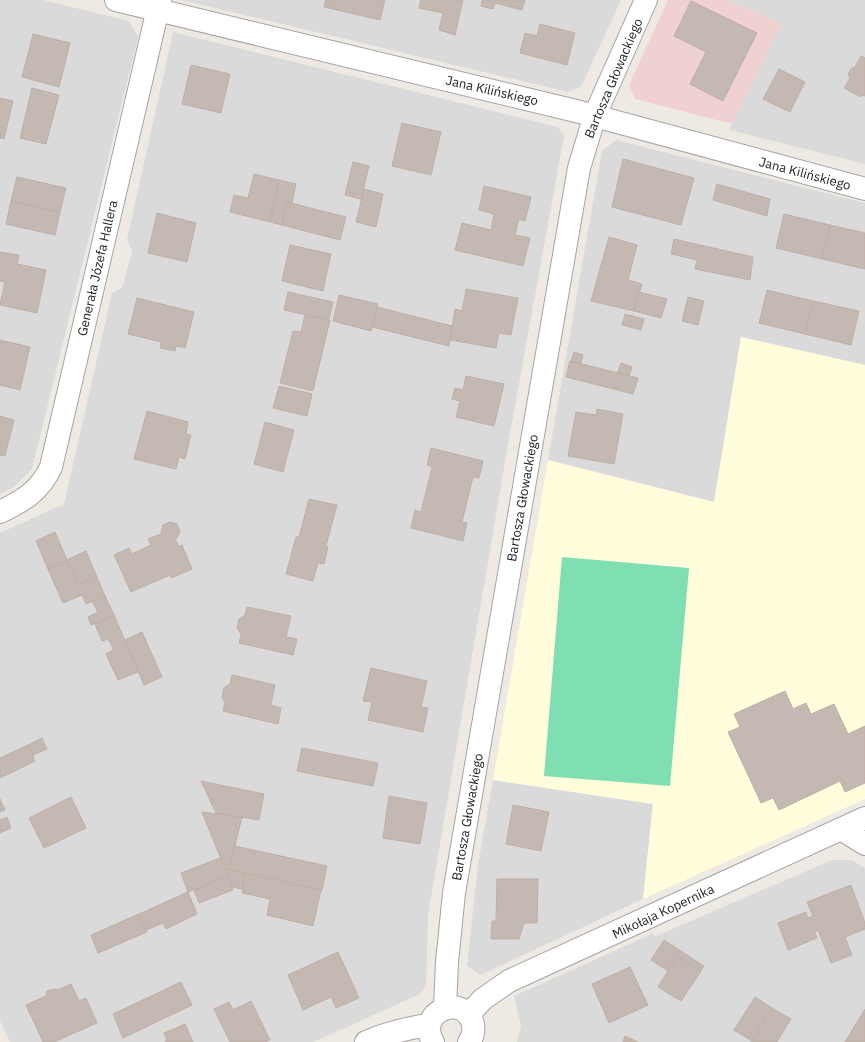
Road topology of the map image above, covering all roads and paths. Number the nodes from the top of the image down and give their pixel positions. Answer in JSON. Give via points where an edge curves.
{"nodes":[{"id":1,"x":116,"y":0,"type":"edge"},
{"id":2,"x":646,"y":0,"type":"edge"},
{"id":3,"x":159,"y":5,"type":"edge"},
{"id":4,"x":595,"y":115,"type":"junction"},
{"id":5,"x":865,"y":189,"type":"edge"},
{"id":6,"x":0,"y":512,"type":"edge"},
{"id":7,"x":865,"y":818,"type":"edge"},
{"id":8,"x":842,"y":829,"type":"junction"},
{"id":9,"x":865,"y":844,"type":"edge"},
{"id":10,"x":445,"y":1008,"type":"junction"},
{"id":11,"x":468,"y":1015,"type":"junction"},
{"id":12,"x":431,"y":1034,"type":"edge"},
{"id":13,"x":472,"y":1041,"type":"edge"},
{"id":14,"x":366,"y":1042,"type":"edge"}],
"edges":[{"from":1,"to":3,"type":"street","name":"Jana Kilińskiego"},
{"from":2,"to":4,"type":"street","name":"Bartosza Głowackiego"},
{"from":3,"to":4,"type":"street","name":"Jana Kilińskiego"},
{"from":3,"to":6,"type":"street","name":"Generała Józefa Hallera","via":[[51,467],[43,482],[31,495]]},
{"from":4,"to":5,"type":"street","name":"Jana Kilińskiego"},
{"from":4,"to":10,"type":"street","name":"Bartosza Głowackiego","via":[[578,168],[454,893]]},
{"from":7,"to":8,"type":"street","name":"Mikołaja Kopernika"},
{"from":8,"to":9,"type":"street"},
{"from":8,"to":11,"type":"street","name":"Mikołaja Kopernika","via":[[508,981],[483,999]]},
{"from":10,"to":11,"type":"street","via":[[458,1008]]},
{"from":10,"to":12,"type":"street","via":[[435,1015]]},
{"from":11,"to":13,"type":"street","via":[[473,1027]]},
{"from":12,"to":14,"type":"street","via":[[400,1030],[382,1034]]}]}
